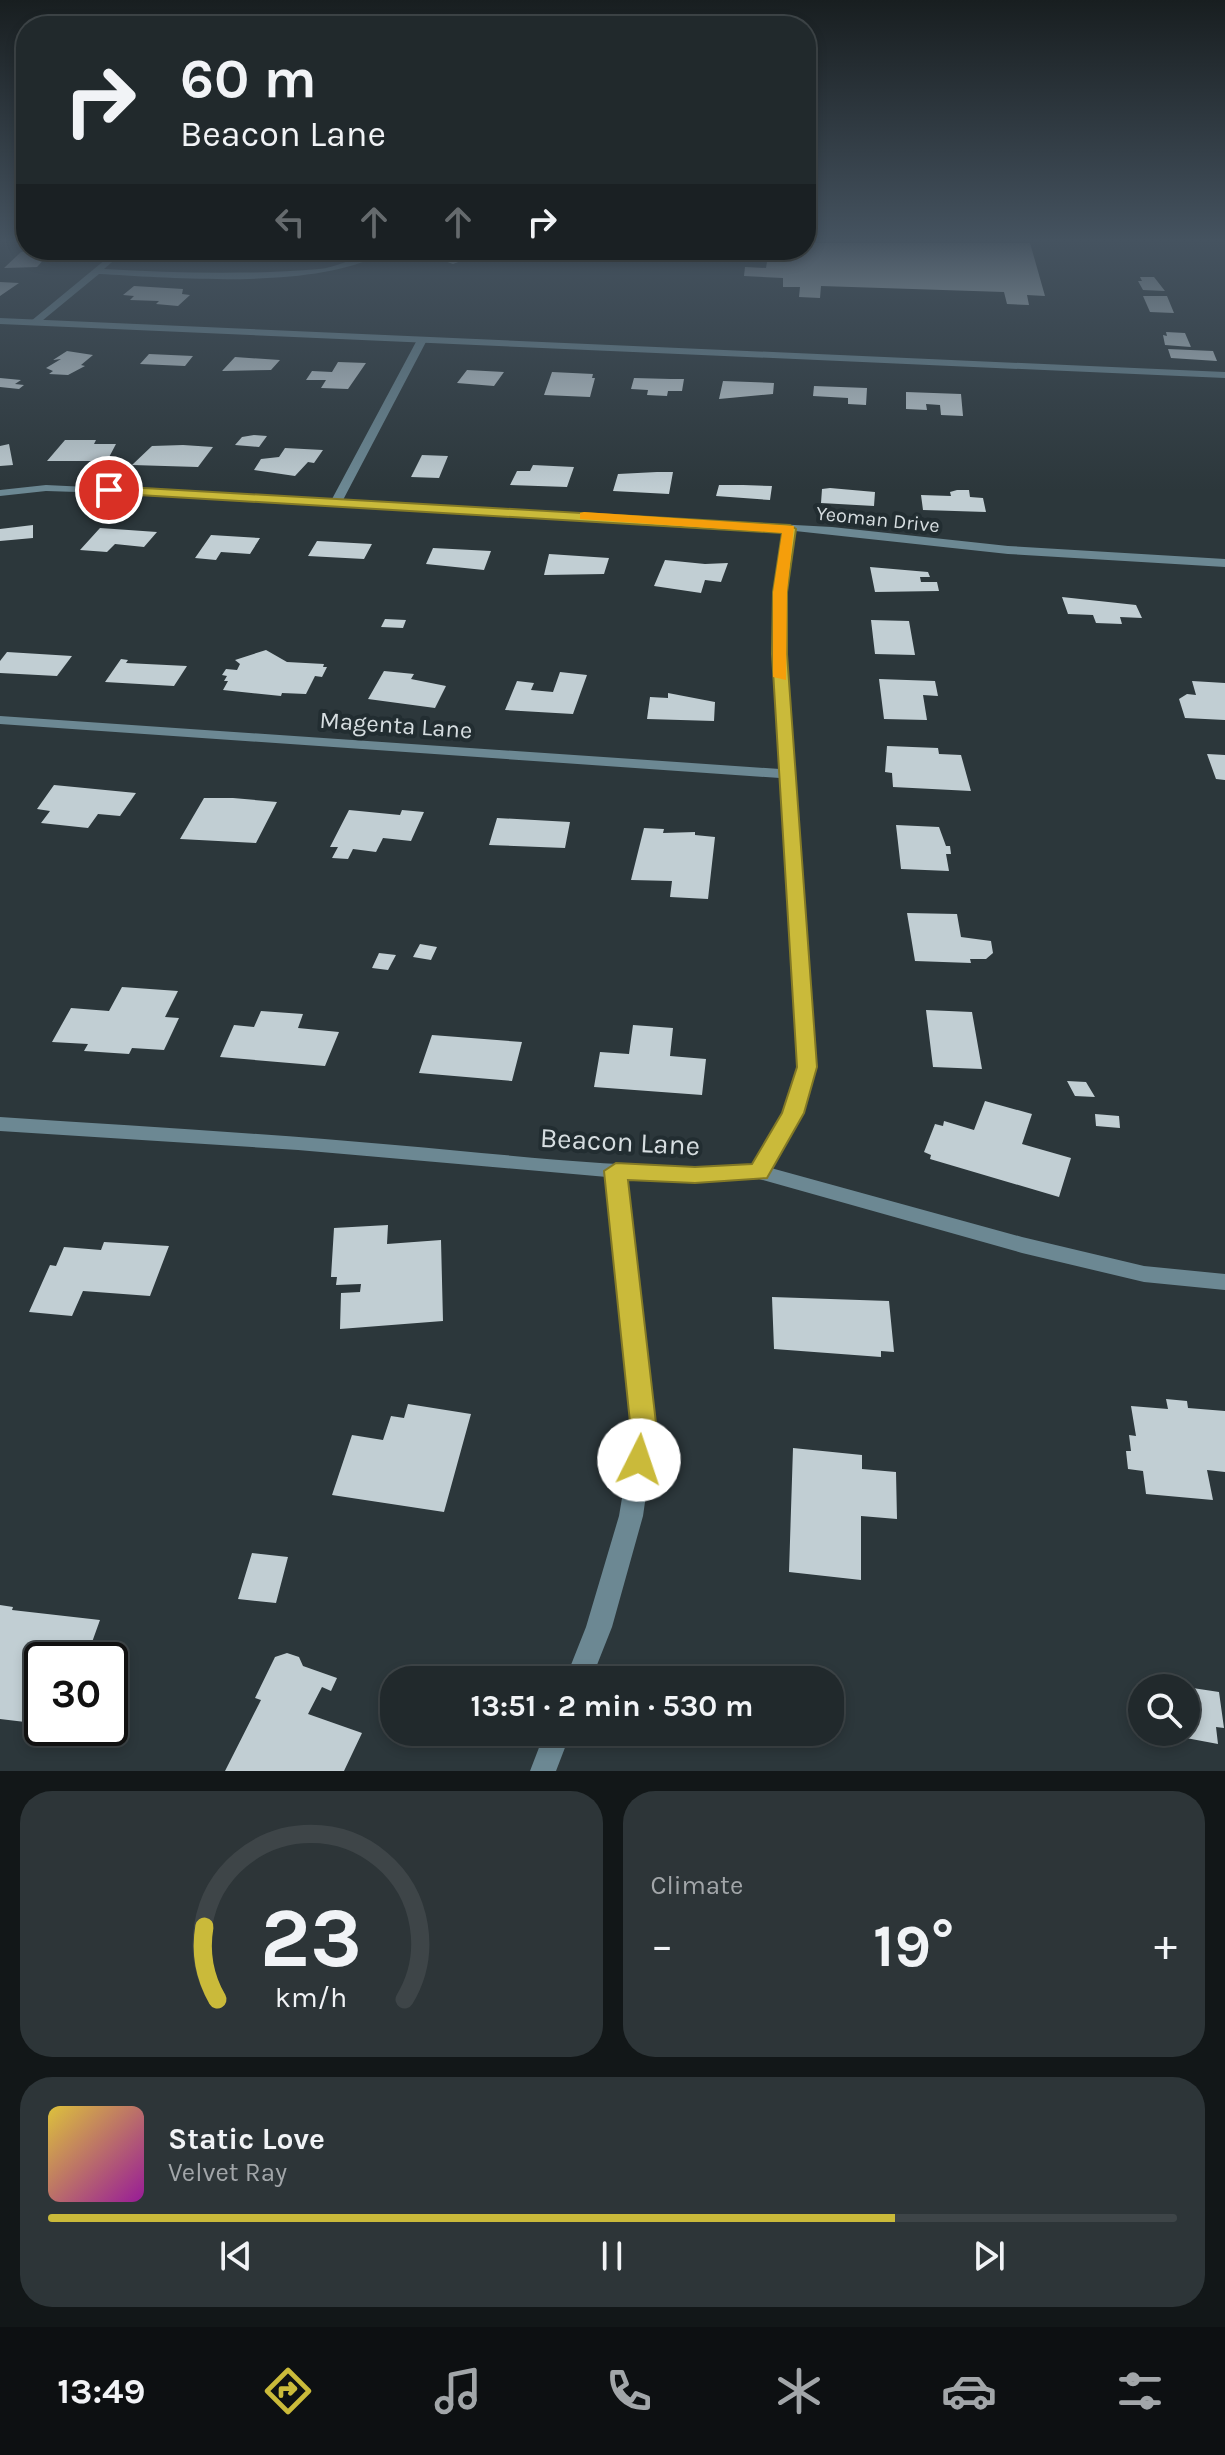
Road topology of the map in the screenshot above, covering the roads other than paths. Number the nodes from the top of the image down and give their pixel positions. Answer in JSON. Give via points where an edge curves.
{"nodes":[{"id":1,"x":94,"y":326,"type":"edge"},
{"id":2,"x":422,"y":340,"type":"junction"},
{"id":3,"x":1225,"y":375,"type":"edge"},
{"id":4,"x":0,"y":493,"type":"edge"},
{"id":5,"x":336,"y":502,"type":"junction"},
{"id":6,"x":790,"y":529,"type":"junction"},
{"id":7,"x":1225,"y":563,"type":"edge"},
{"id":8,"x":0,"y":720,"type":"edge"},
{"id":9,"x":789,"y":774,"type":"junction"},
{"id":10,"x":0,"y":1124,"type":"edge"},
{"id":11,"x":616,"y":1171,"type":"junction"},
{"id":12,"x":759,"y":1172,"type":"junction"},
{"id":13,"x":1225,"y":1282,"type":"edge"},
{"id":14,"x":584,"y":1666,"type":"edge"},
{"id":15,"x":553,"y":1746,"type":"edge"},
{"id":16,"x":543,"y":1771,"type":"edge"}],
"edges":[{"from":1,"to":2,"type":"street"},
{"from":2,"to":3,"type":"street"},
{"from":2,"to":5,"type":"street"},
{"from":4,"to":5,"type":"street","name":"Yeoman Drive","via":[[46,488]]},
{"from":5,"to":6,"type":"street","name":"Yeoman Drive"},
{"from":6,"to":7,"type":"street","name":"Yeoman Drive"},
{"from":6,"to":9,"type":"street","via":[[780,592],[779,654]]},
{"from":8,"to":9,"type":"street","name":"Magenta Lane"},
{"from":9,"to":12,"type":"street","via":[[807,1067],[793,1113]]},
{"from":10,"to":11,"type":"street","name":"Beacon Lane"},
{"from":11,"to":12,"type":"street","name":"Beacon Lane"},
{"from":11,"to":14,"type":"street","via":[[644,1432],[631,1516]]},
{"from":12,"to":13,"type":"street","name":"Beacon Lane","via":[[1144,1274]]},
{"from":15,"to":16,"type":"street"}]}
